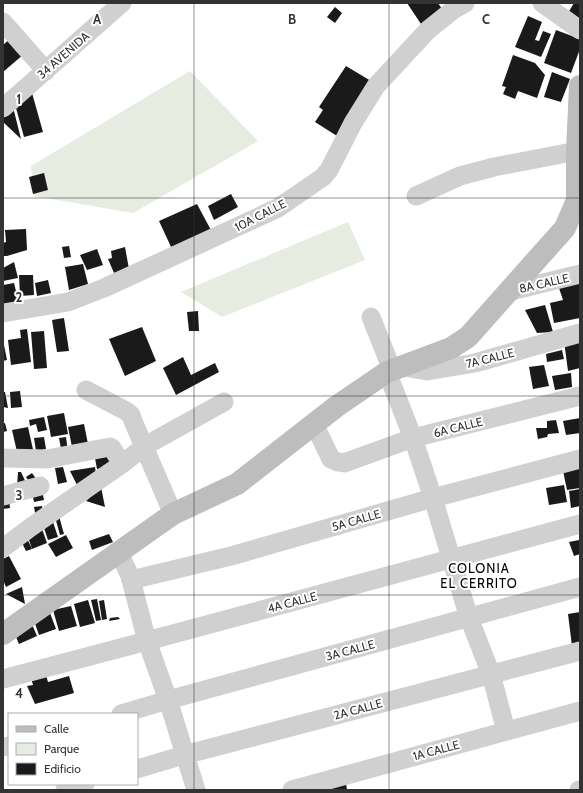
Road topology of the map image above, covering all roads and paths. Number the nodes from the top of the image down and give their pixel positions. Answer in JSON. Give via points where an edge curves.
{"nodes":[{"id":1,"x":122,"y":3,"type":"edge"},
{"id":2,"x":465,"y":3,"type":"edge"},
{"id":3,"x":542,"y":3,"type":"edge"},
{"id":4,"x":3,"y":22,"type":"edge"},
{"id":5,"x":580,"y":30,"type":"edge"},
{"id":6,"x":46,"y":71,"type":"junction"},
{"id":7,"x":580,"y":86,"type":"edge"},
{"id":8,"x":3,"y":108,"type":"edge"},
{"id":9,"x":577,"y":152,"type":"junction"},
{"id":10,"x":416,"y":196,"type":"dead end"},
{"id":11,"x":579,"y":205,"type":"edge"},
{"id":12,"x":580,"y":274,"type":"edge"},
{"id":13,"x":507,"y":292,"type":"junction"},
{"id":14,"x":3,"y":313,"type":"edge"},
{"id":15,"x":371,"y":317,"type":"dead end"},
{"id":16,"x":580,"y":333,"type":"edge"},
{"id":17,"x":392,"y":369,"type":"junction"},
{"id":18,"x":86,"y":390,"type":"dead end"},
{"id":19,"x":580,"y":396,"type":"edge"},
{"id":20,"x":224,"y":402,"type":"dead end"},
{"id":21,"x":314,"y":424,"type":"junction"},
{"id":22,"x":412,"y":438,"type":"junction"},
{"id":23,"x":145,"y":446,"type":"junction"},
{"id":24,"x":3,"y":458,"type":"edge"},
{"id":25,"x":580,"y":459,"type":"edge"},
{"id":26,"x":122,"y":464,"type":"junction"},
{"id":27,"x":40,"y":486,"type":"dead end"},
{"id":28,"x":3,"y":496,"type":"edge"},
{"id":29,"x":433,"y":498,"type":"junction"},
{"id":30,"x":173,"y":514,"type":"junction"},
{"id":31,"x":580,"y":524,"type":"edge"},
{"id":32,"x":3,"y":548,"type":"edge"},
{"id":33,"x":119,"y":553,"type":"junction"},
{"id":34,"x":451,"y":559,"type":"junction"},
{"id":35,"x":131,"y":580,"type":"junction"},
{"id":36,"x":580,"y":587,"type":"edge"},
{"id":37,"x":469,"y":618,"type":"junction"},
{"id":38,"x":3,"y":634,"type":"edge"},
{"id":39,"x":147,"y":641,"type":"junction"},
{"id":40,"x":580,"y":651,"type":"edge"},
{"id":41,"x":491,"y":674,"type":"junction"},
{"id":42,"x":3,"y":679,"type":"edge"},
{"id":43,"x":168,"y":700,"type":"junction"},
{"id":44,"x":580,"y":711,"type":"edge"},
{"id":45,"x":124,"y":713,"type":"edge"},
{"id":46,"x":506,"y":731,"type":"junction"},
{"id":47,"x":184,"y":755,"type":"junction"},
{"id":48,"x":138,"y":769,"type":"edge"},
{"id":49,"x":82,"y":785,"type":"edge"},
{"id":50,"x":65,"y":790,"type":"edge"},
{"id":51,"x":196,"y":790,"type":"edge"},
{"id":52,"x":292,"y":790,"type":"edge"}],
"edges":[{"from":1,"to":6,"type":"street","name":"34 AVENIDA"},
{"from":2,"to":14,"type":"street","name":"10A CALLE","via":[[428,30],[376,86],[323,177],[278,208],[68,302]]},
{"from":3,"to":5,"type":"street"},
{"from":4,"to":6,"type":"street"},
{"from":6,"to":8,"type":"street","name":"34 AVENIDA"},
{"from":7,"to":9,"type":"street"},
{"from":9,"to":10,"type":"street","via":[[467,174]]},
{"from":9,"to":11,"type":"street"},
{"from":11,"to":13,"type":"street","via":[[565,228]]},
{"from":12,"to":13,"type":"street","name":"8A CALLE"},
{"from":13,"to":17,"type":"street","via":[[468,337],[451,348]]},
{"from":15,"to":17,"type":"street"},
{"from":16,"to":17,"type":"street","name":"7A CALLE","via":[[475,363],[427,371]]},
{"from":17,"to":21,"type":"street","via":[[336,406]]},
{"from":17,"to":22,"type":"street"},
{"from":18,"to":23,"type":"street","via":[[131,415]]},
{"from":19,"to":22,"type":"street","name":"6A CALLE"},
{"from":20,"to":23,"type":"street"},
{"from":21,"to":22,"type":"street","name":"6A CALLE","via":[[331,459],[344,463]]},
{"from":21,"to":30,"type":"street","via":[[237,484]]},
{"from":22,"to":29,"type":"street"},
{"from":23,"to":26,"type":"street"},
{"from":23,"to":30,"type":"street"},
{"from":24,"to":26,"type":"street","via":[[47,459],[110,447]]},
{"from":25,"to":29,"type":"street","name":"5A CALLE"},
{"from":26,"to":32,"type":"street"},
{"from":27,"to":28,"type":"street"},
{"from":29,"to":34,"type":"street"},
{"from":29,"to":35,"type":"street","name":"5A CALLE","via":[[231,556]]},
{"from":30,"to":33,"type":"street"},
{"from":31,"to":34,"type":"street","name":"4A CALLE"},
{"from":33,"to":35,"type":"street"},
{"from":33,"to":38,"type":"street"},
{"from":34,"to":37,"type":"street"},
{"from":34,"to":39,"type":"street","name":"4A CALLE"},
{"from":35,"to":39,"type":"street"},
{"from":36,"to":37,"type":"street","name":"3A CALLE"},
{"from":37,"to":41,"type":"street"},
{"from":37,"to":43,"type":"street","name":"3A CALLE"},
{"from":39,"to":42,"type":"street","name":"4A CALLE"},
{"from":39,"to":43,"type":"street"},
{"from":40,"to":41,"type":"street","name":"2A CALLE"},
{"from":41,"to":46,"type":"street"},
{"from":41,"to":47,"type":"street","name":"2A CALLE"},
{"from":43,"to":45,"type":"street","name":"3A CALLE"},
{"from":43,"to":47,"type":"street"},
{"from":44,"to":46,"type":"street","name":"1A CALLE"},
{"from":46,"to":52,"type":"street","name":"1A CALLE"},
{"from":47,"to":48,"type":"street","name":"2A CALLE"},
{"from":47,"to":51,"type":"street"},
{"from":49,"to":50,"type":"street"}]}
